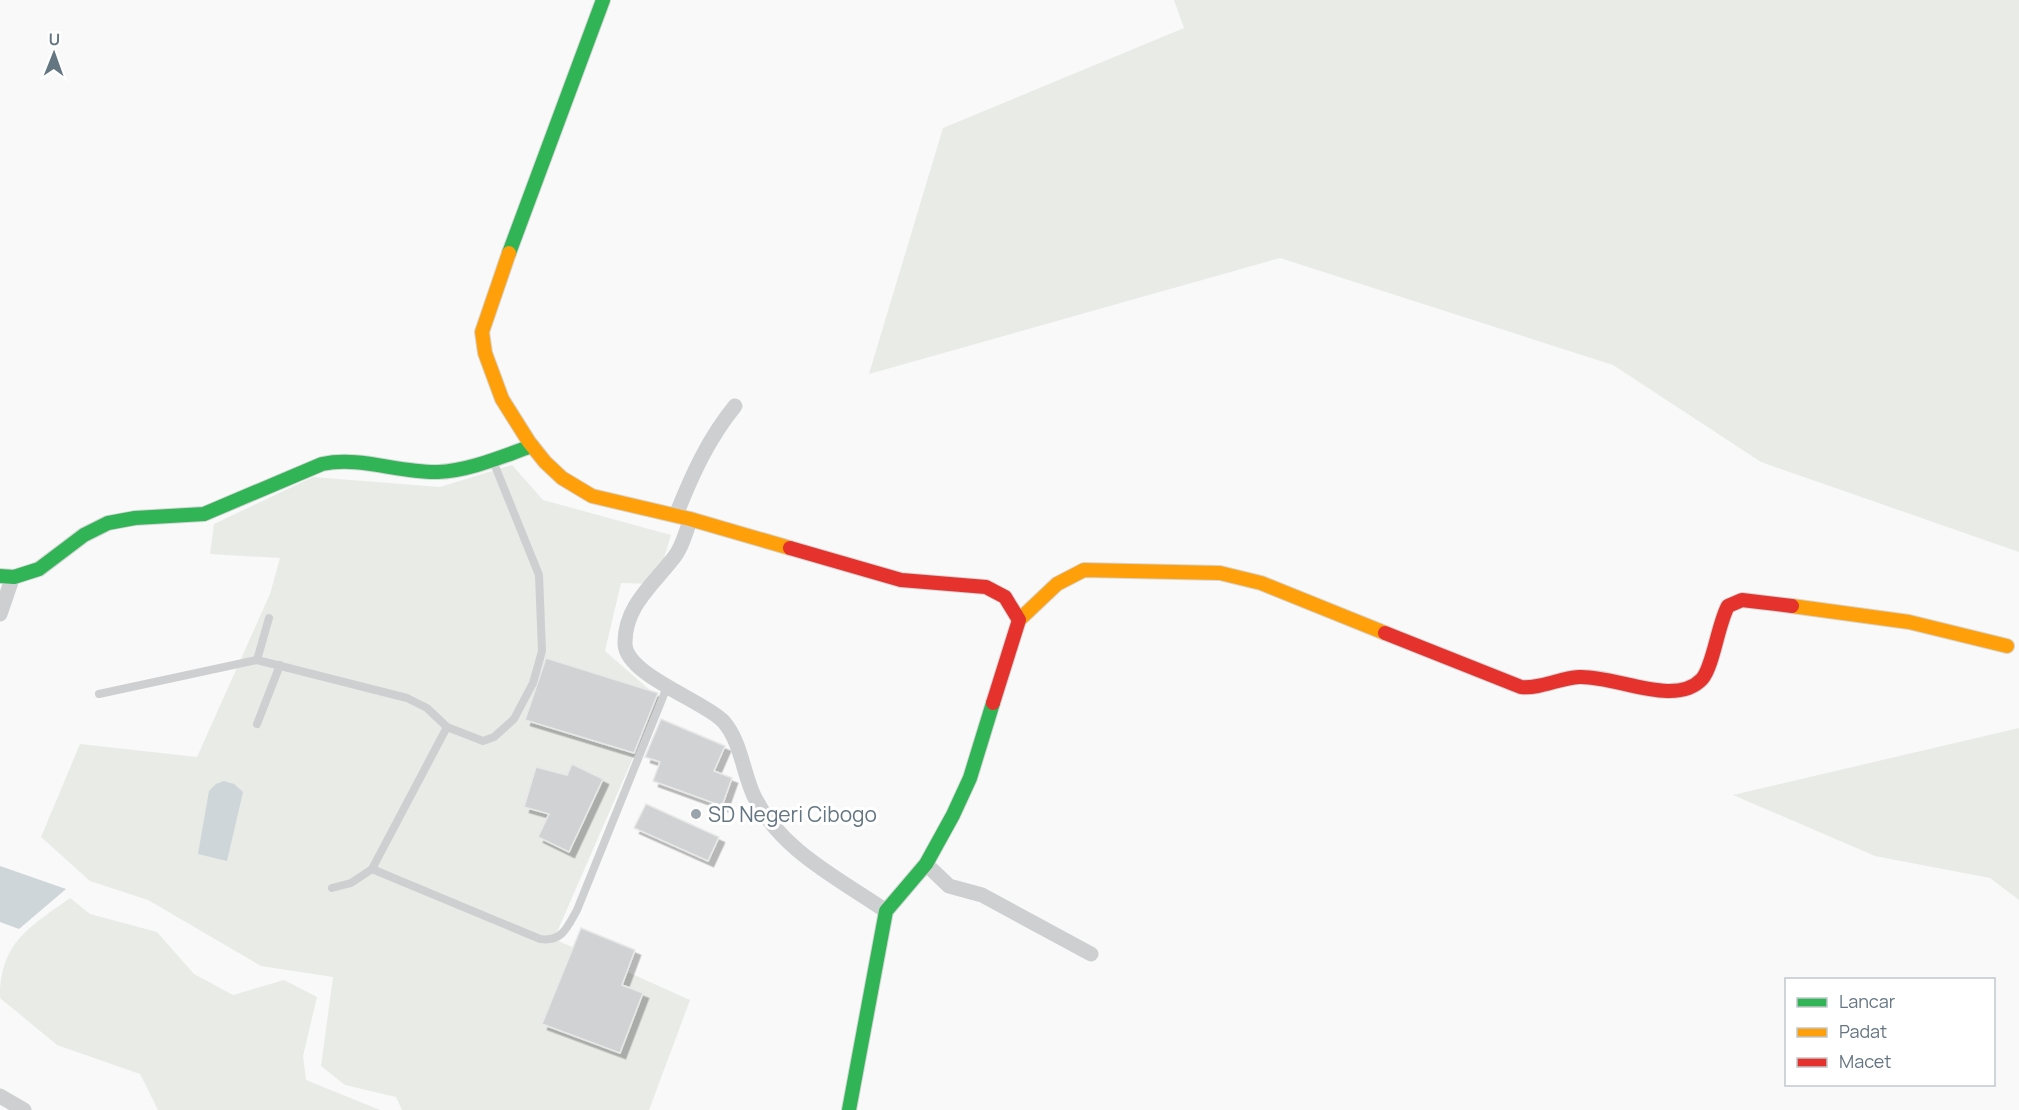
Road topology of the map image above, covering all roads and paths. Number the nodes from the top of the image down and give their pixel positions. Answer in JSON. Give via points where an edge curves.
{"nodes":[{"id":1,"x":603,"y":0,"type":"edge"},
{"id":2,"x":735,"y":406,"type":"dead end"},
{"id":3,"x":532,"y":446,"type":"junction"},
{"id":4,"x":492,"y":460,"type":"junction"},
{"id":5,"x":684,"y":517,"type":"junction"},
{"id":6,"x":6,"y":578,"type":"edge"},
{"id":7,"x":0,"y":614,"type":"edge"},
{"id":8,"x":269,"y":618,"type":"dead end"},
{"id":9,"x":1019,"y":620,"type":"junction"},
{"id":10,"x":2007,"y":646,"type":"dead end"},
{"id":11,"x":257,"y":660,"type":"junction"},
{"id":12,"x":280,"y":665,"type":"junction"},
{"id":13,"x":667,"y":687,"type":"junction"},
{"id":14,"x":99,"y":694,"type":"dead end"},
{"id":15,"x":257,"y":724,"type":"dead end"},
{"id":16,"x":447,"y":728,"type":"junction"},
{"id":17,"x":926,"y":864,"type":"junction"},
{"id":18,"x":372,"y":869,"type":"junction"},
{"id":19,"x":332,"y":888,"type":"dead end"},
{"id":20,"x":886,"y":911,"type":"junction"},
{"id":21,"x":1091,"y":954,"type":"dead end"},
{"id":22,"x":0,"y":1096,"type":"edge"},
{"id":23,"x":24,"y":1110,"type":"edge"},
{"id":24,"x":849,"y":1110,"type":"edge"}],
"edges":[{"from":1,"to":3,"type":"street","via":[[482,332],[490,375]]},
{"from":2,"to":5,"type":"street","via":[[702,455]]},
{"from":3,"to":4,"type":"street"},
{"from":3,"to":5,"type":"street","via":[[580,490]]},
{"from":4,"to":6,"type":"street","via":[[438,471],[357,460],[322,464],[204,514],[118,519],[97,527],[30,574]]},
{"from":4,"to":16,"type":"lane","via":[[539,575],[542,651],[533,683],[514,719],[494,738],[483,741]]},
{"from":5,"to":9,"type":"street","via":[[901,580],[990,587],[1013,606]]},
{"from":5,"to":13,"type":"street","via":[[677,554],[639,598],[626,630],[625,648],[635,663]]},
{"from":6,"to":7,"type":"street"},
{"from":8,"to":11,"type":"lane"},
{"from":9,"to":10,"type":"street","via":[[1055,585],[1084,570],[1220,573],[1261,583],[1521,687],[1578,677],[1673,692],[1689,690],[1704,677],[1723,615],[1728,606],[1742,600],[1910,621]]},
{"from":9,"to":17,"type":"street","via":[[970,778]]},
{"from":11,"to":12,"type":"lane"},
{"from":11,"to":14,"type":"lane"},
{"from":12,"to":15,"type":"lane"},
{"from":12,"to":16,"type":"lane","via":[[407,698],[428,708]]},
{"from":13,"to":18,"type":"lane","via":[[564,935],[540,939]]},
{"from":13,"to":20,"type":"street","via":[[722,720],[733,737],[754,796],[772,827],[798,850]]},
{"from":16,"to":18,"type":"lane"},
{"from":17,"to":20,"type":"street"},
{"from":17,"to":21,"type":"street","via":[[949,886],[974,891]]},
{"from":18,"to":19,"type":"lane","via":[[351,883]]},
{"from":20,"to":24,"type":"street"},
{"from":22,"to":23,"type":"street"}]}
